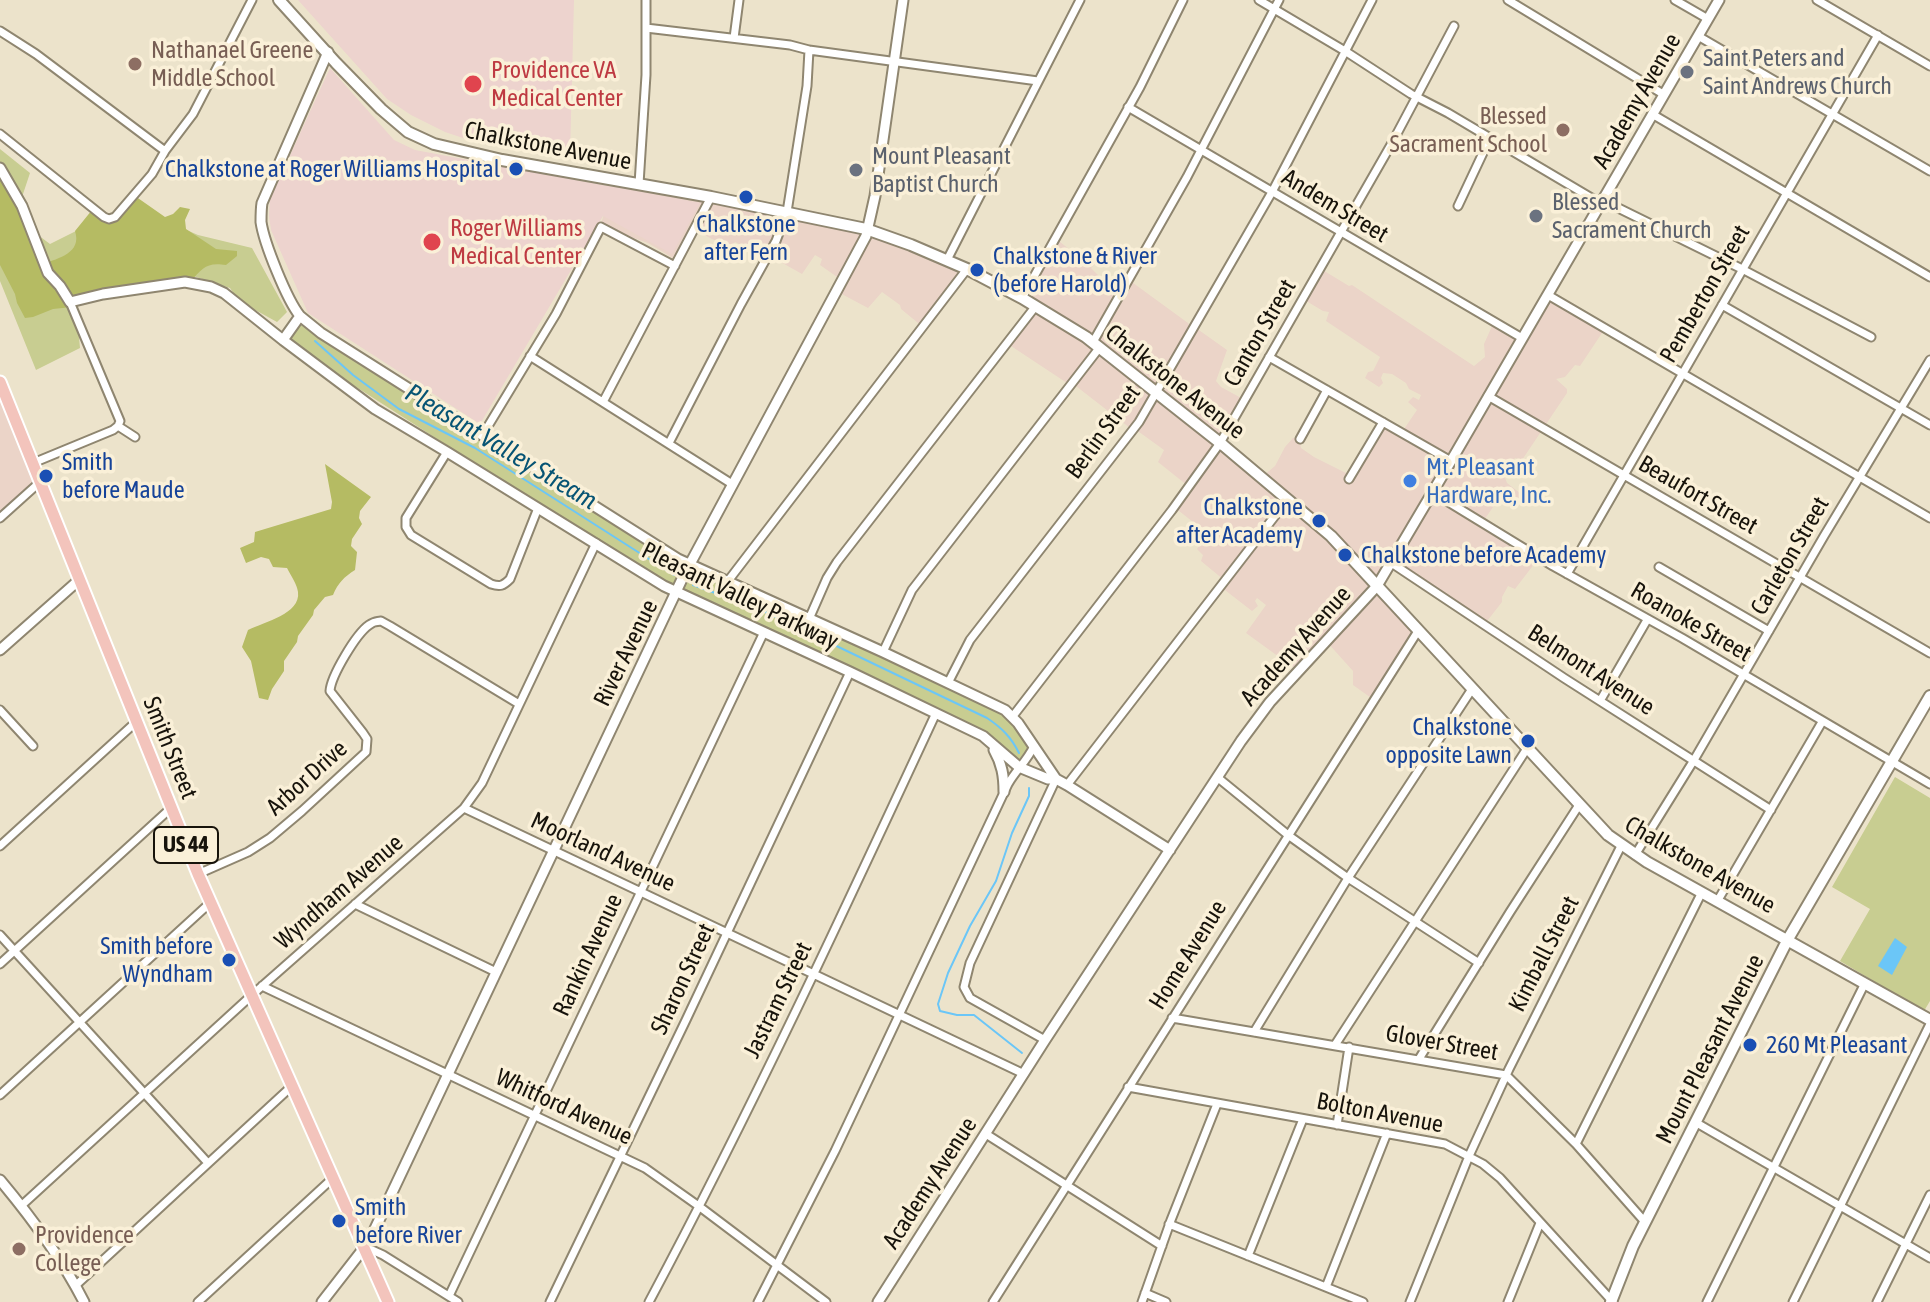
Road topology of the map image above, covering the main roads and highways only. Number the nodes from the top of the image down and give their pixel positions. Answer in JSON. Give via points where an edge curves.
{"nodes":[{"id":1,"x":279,"y":0,"type":"edge"},
{"id":2,"x":1,"y":390,"type":"edge"},
{"id":3,"x":1930,"y":696,"type":"edge"},
{"id":4,"x":1788,"y":939,"type":"junction"},
{"id":5,"x":1930,"y":1022,"type":"edge"},
{"id":6,"x":388,"y":1302,"type":"edge"},
{"id":7,"x":1611,"y":1302,"type":"edge"}],
"edges":[{"from":1,"to":4,"type":"main road","name":"Chalkstone Avenue","via":[[396,123],[434,144],[866,229],[967,269],[1096,344],[1331,536],[1608,835]]},
{"from":2,"to":6,"type":"main road","name":"Smith Street","number":"US 44","via":[[198,874]]},
{"from":3,"to":4,"type":"main road","name":"Mount Pleasant Avenue"},
{"from":4,"to":5,"type":"main road","name":"Chalkstone Avenue"},
{"from":4,"to":7,"type":"main road","name":"Mount Pleasant Avenue","via":[[1633,1246]]}]}
